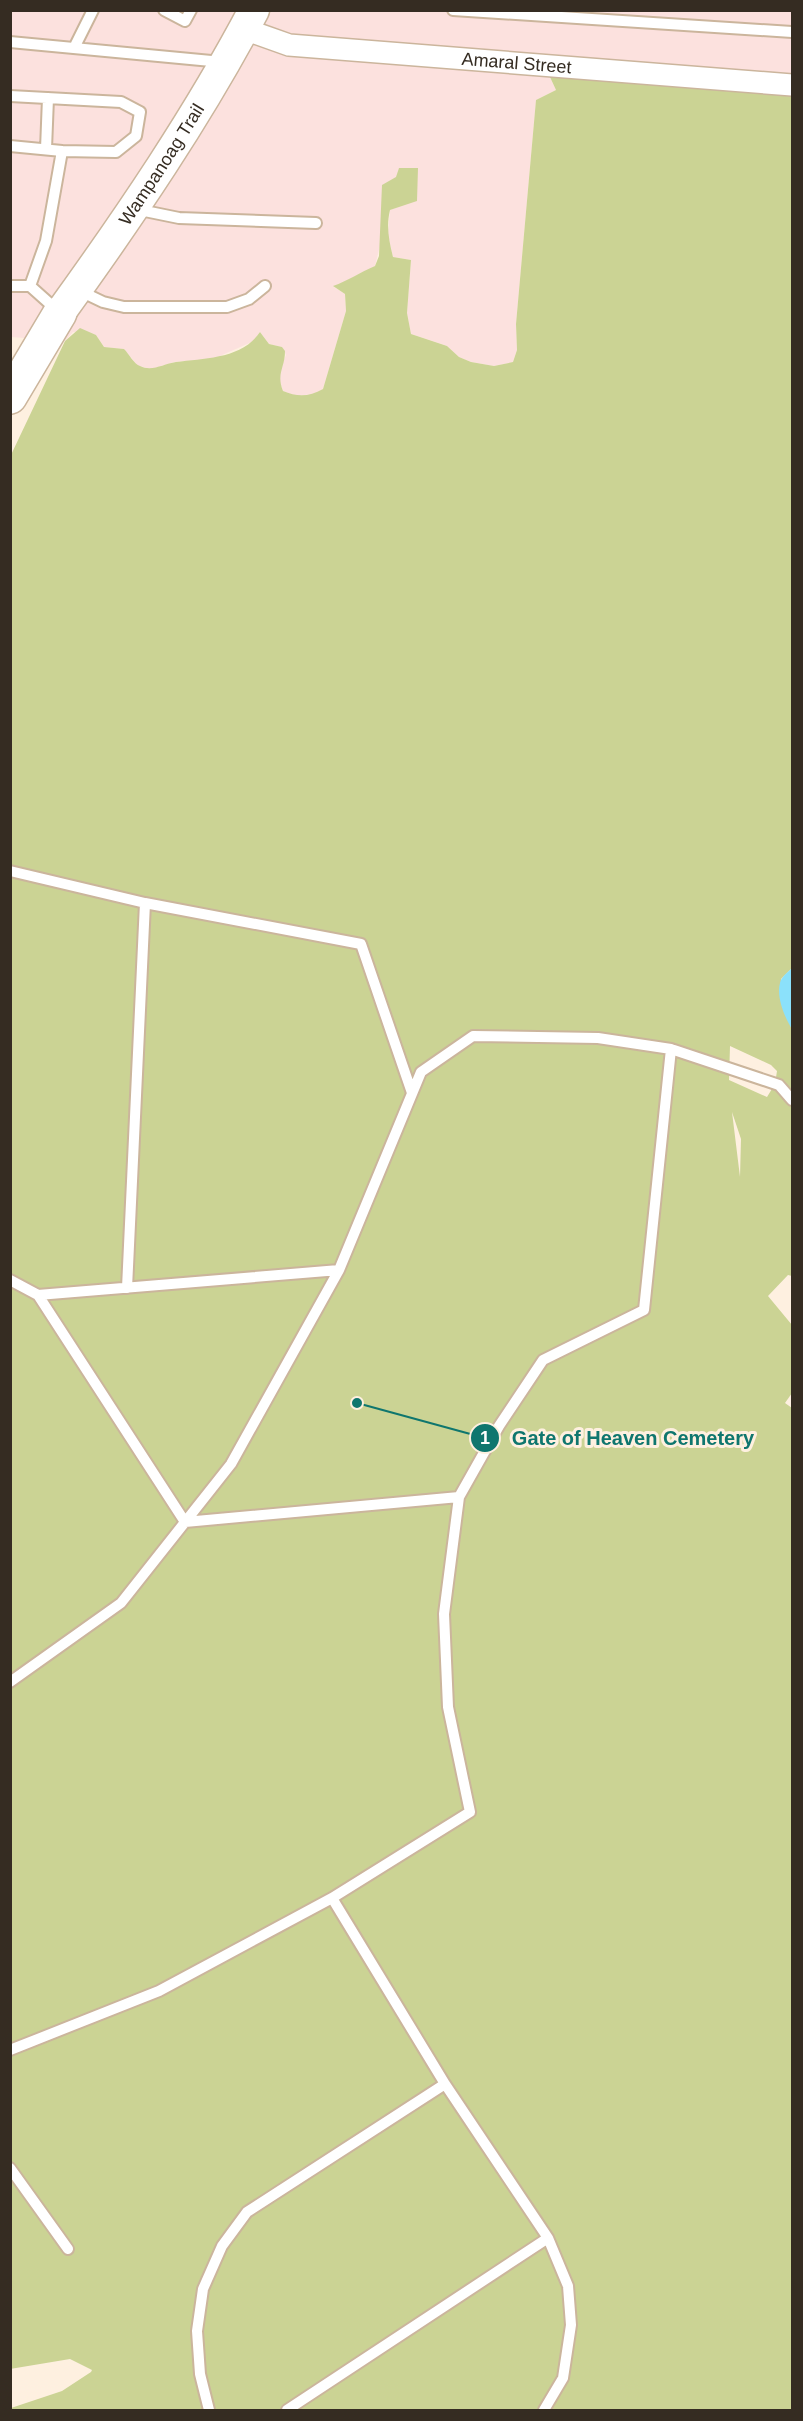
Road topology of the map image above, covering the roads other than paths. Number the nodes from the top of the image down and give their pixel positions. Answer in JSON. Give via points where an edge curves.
{"nodes":[{"id":1,"x":93,"y":10,"type":"edge"},
{"id":2,"x":164,"y":10,"type":"edge"},
{"id":3,"x":191,"y":10,"type":"edge"},
{"id":4,"x":453,"y":10,"type":"edge"},
{"id":5,"x":249,"y":20,"type":"edge"},
{"id":6,"x":792,"y":32,"type":"edge"},
{"id":7,"x":10,"y":42,"type":"edge"},
{"id":8,"x":74,"y":48,"type":"junction"},
{"id":9,"x":225,"y":63,"type":"junction"},
{"id":10,"x":792,"y":85,"type":"edge"},
{"id":11,"x":10,"y":96,"type":"edge"},
{"id":12,"x":48,"y":98,"type":"junction"},
{"id":13,"x":10,"y":146,"type":"edge"},
{"id":14,"x":46,"y":149,"type":"junction"},
{"id":15,"x":62,"y":150,"type":"junction"},
{"id":16,"x":135,"y":209,"type":"junction"},
{"id":17,"x":316,"y":223,"type":"dead end"},
{"id":18,"x":10,"y":286,"type":"edge"},
{"id":19,"x":30,"y":286,"type":"junction"},
{"id":20,"x":265,"y":286,"type":"dead end"},
{"id":21,"x":68,"y":301,"type":"junction"},
{"id":22,"x":10,"y":377,"type":"edge"},
{"id":23,"x":10,"y":397,"type":"edge"},
{"id":24,"x":10,"y":871,"type":"edge"},
{"id":25,"x":145,"y":903,"type":"junction"},
{"id":26,"x":671,"y":1049,"type":"junction"},
{"id":27,"x":412,"y":1093,"type":"junction"},
{"id":28,"x":792,"y":1100,"type":"edge"},
{"id":29,"x":339,"y":1270,"type":"junction"},
{"id":30,"x":10,"y":1280,"type":"edge"},
{"id":31,"x":128,"y":1288,"type":"junction"},
{"id":32,"x":38,"y":1295,"type":"junction"},
{"id":33,"x":459,"y":1497,"type":"junction"},
{"id":34,"x":184,"y":1522,"type":"junction"},
{"id":35,"x":10,"y":1682,"type":"edge"},
{"id":36,"x":332,"y":1898,"type":"junction"},
{"id":37,"x":10,"y":2050,"type":"edge"},
{"id":38,"x":445,"y":2084,"type":"junction"},
{"id":39,"x":10,"y":2168,"type":"edge"},
{"id":40,"x":548,"y":2238,"type":"junction"},
{"id":41,"x":68,"y":2249,"type":"dead end"},
{"id":42,"x":209,"y":2410,"type":"edge"},
{"id":43,"x":287,"y":2410,"type":"edge"},
{"id":44,"x":544,"y":2410,"type":"edge"}],
"edges":[{"from":1,"to":8,"type":"lane"},
{"from":2,"to":3,"type":"lane","via":[[185,21]]},
{"from":4,"to":6,"type":"lane"},
{"from":5,"to":9,"type":"main road","name":"Wampanoag Trail"},
{"from":5,"to":10,"type":"street","name":"Amaral Street","via":[[289,45]]},
{"from":7,"to":8,"type":"lane"},
{"from":8,"to":9,"type":"lane"},
{"from":9,"to":16,"type":"main road","name":"Wampanoag Trail"},
{"from":11,"to":12,"type":"lane"},
{"from":12,"to":14,"type":"lane"},
{"from":12,"to":15,"type":"lane","via":[[121,102],[140,112],[136,136],[116,152]]},
{"from":13,"to":14,"type":"lane"},
{"from":14,"to":15,"type":"lane"},
{"from":15,"to":19,"type":"lane","via":[[46,240]]},
{"from":16,"to":17,"type":"lane","via":[[179,218]]},
{"from":16,"to":21,"type":"main road","name":"Wampanoag Trail"},
{"from":18,"to":19,"type":"lane"},
{"from":19,"to":21,"type":"lane"},
{"from":20,"to":21,"type":"lane","via":[[249,299],[227,307],[124,307]]},
{"from":21,"to":22,"type":"highway"},
{"from":21,"to":23,"type":"highway"},
{"from":24,"to":25,"type":"lane"},
{"from":25,"to":27,"type":"lane","via":[[360,944]]},
{"from":25,"to":31,"type":"lane"},
{"from":26,"to":27,"type":"lane","via":[[598,1038],[473,1036],[421,1072]]},
{"from":26,"to":28,"type":"lane","via":[[779,1085]]},
{"from":26,"to":33,"type":"lane","via":[[644,1310],[543,1360],[499,1425]]},
{"from":27,"to":29,"type":"lane"},
{"from":29,"to":31,"type":"lane"},
{"from":29,"to":34,"type":"lane","via":[[231,1464]]},
{"from":30,"to":32,"type":"lane"},
{"from":31,"to":32,"type":"lane"},
{"from":32,"to":34,"type":"lane"},
{"from":33,"to":34,"type":"lane"},
{"from":33,"to":36,"type":"lane","via":[[444,1614],[448,1707],[470,1812]]},
{"from":34,"to":35,"type":"lane","via":[[121,1603]]},
{"from":36,"to":37,"type":"lane","via":[[159,1990]]},
{"from":36,"to":38,"type":"lane"},
{"from":38,"to":40,"type":"lane"},
{"from":38,"to":42,"type":"lane","via":[[247,2212],[222,2246],[203,2289],[197,2331],[200,2374]]},
{"from":39,"to":41,"type":"lane"},
{"from":40,"to":43,"type":"lane"},
{"from":40,"to":44,"type":"lane","via":[[568,2286],[571,2325],[563,2378]]}]}
